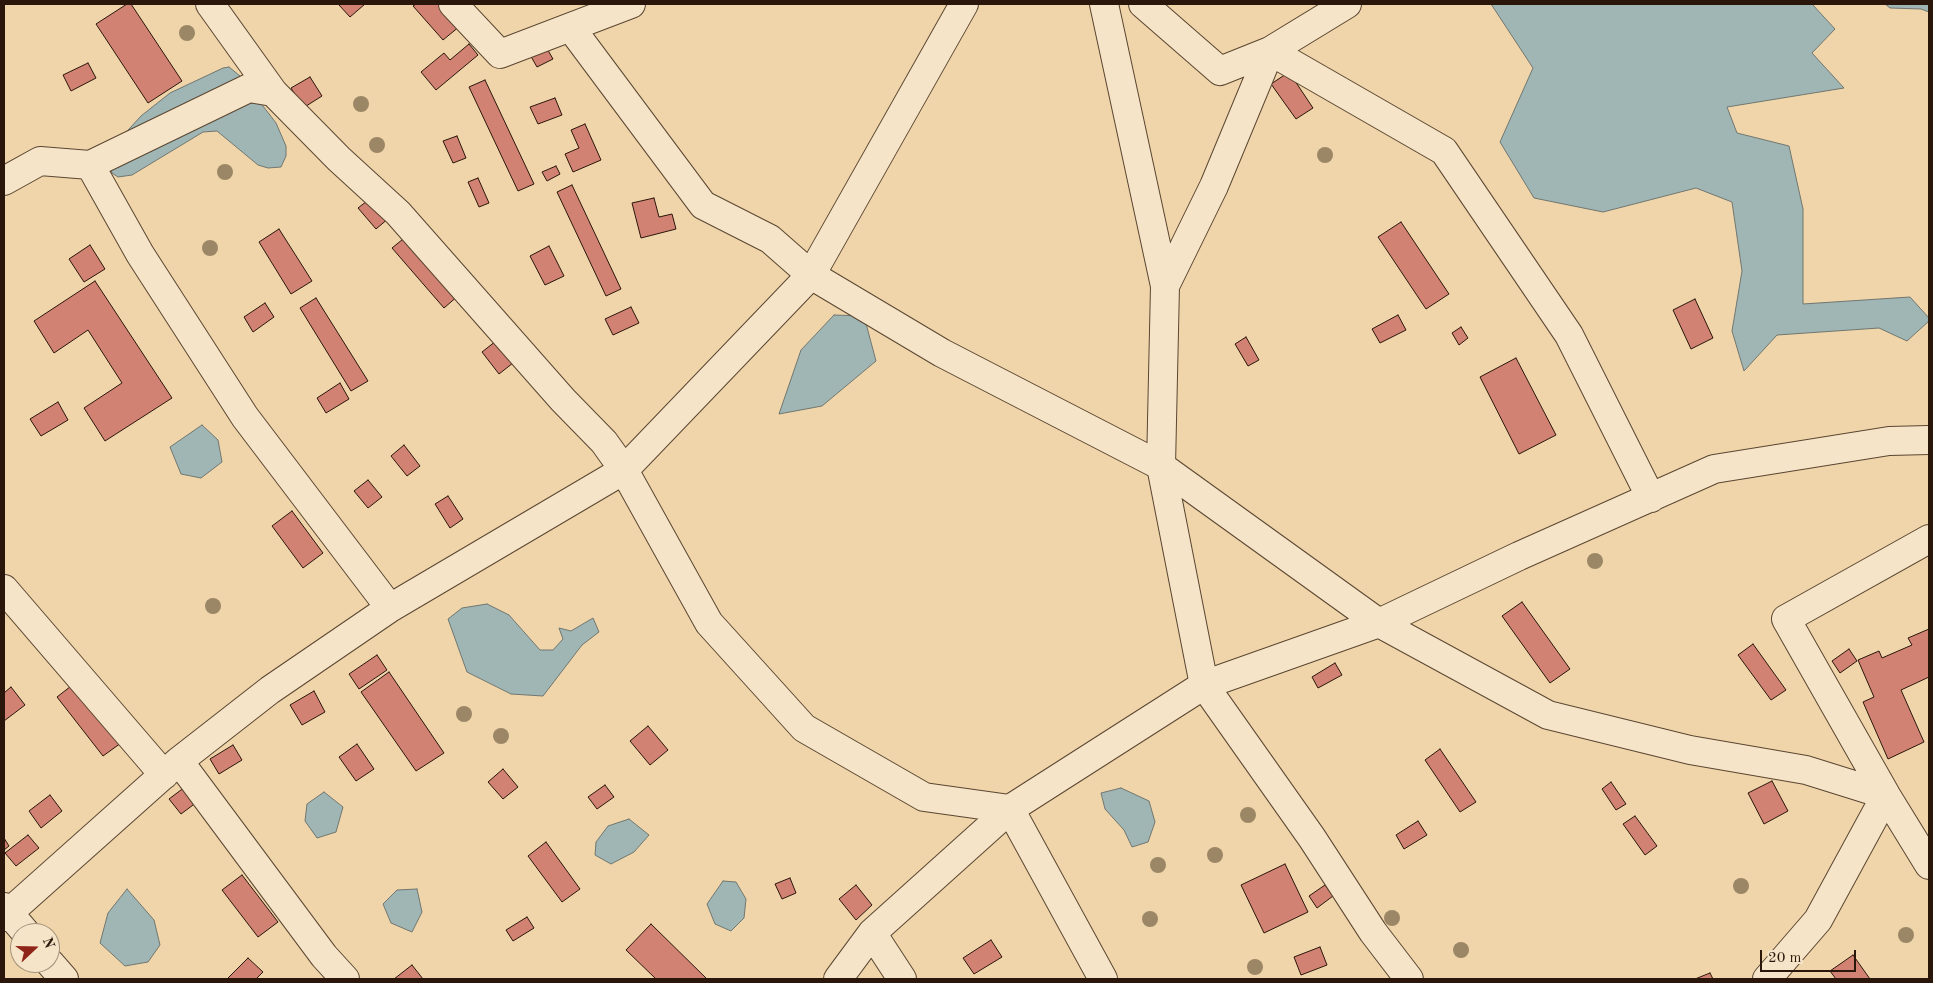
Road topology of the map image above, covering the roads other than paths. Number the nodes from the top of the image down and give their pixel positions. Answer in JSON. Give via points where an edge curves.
{"nodes":[{"id":1,"x":210,"y":4,"type":"edge"},
{"id":2,"x":453,"y":4,"type":"edge"},
{"id":3,"x":631,"y":4,"type":"edge"},
{"id":4,"x":964,"y":4,"type":"edge"},
{"id":5,"x":1104,"y":4,"type":"edge"},
{"id":6,"x":1143,"y":4,"type":"edge"},
{"id":7,"x":1347,"y":4,"type":"edge"},
{"id":8,"x":571,"y":28,"type":"junction"},
{"id":9,"x":1270,"y":51,"type":"junction"},
{"id":10,"x":273,"y":92,"type":"junction"},
{"id":11,"x":90,"y":164,"type":"junction"},
{"id":12,"x":4,"y":182,"type":"edge"},
{"id":13,"x":811,"y":275,"type":"junction"},
{"id":14,"x":1165,"y":286,"type":"junction"},
{"id":15,"x":1929,"y":440,"type":"edge"},
{"id":16,"x":1161,"y":466,"type":"junction"},
{"id":17,"x":624,"y":470,"type":"junction"},
{"id":18,"x":1650,"y":498,"type":"junction"},
{"id":19,"x":1929,"y":540,"type":"edge"},
{"id":20,"x":7,"y":599,"type":"edge"},
{"id":21,"x":390,"y":608,"type":"junction"},
{"id":22,"x":1379,"y":623,"type":"junction"},
{"id":23,"x":1204,"y":685,"type":"junction"},
{"id":24,"x":172,"y":768,"type":"junction"},
{"id":25,"x":1886,"y":795,"type":"junction"},
{"id":26,"x":1010,"y":809,"type":"junction"},
{"id":27,"x":1929,"y":865,"type":"edge"},
{"id":28,"x":5,"y":912,"type":"edge"},
{"id":29,"x":16,"y":923,"type":"edge"},
{"id":30,"x":872,"y":933,"type":"junction"},
{"id":31,"x":345,"y":979,"type":"edge"},
{"id":32,"x":838,"y":979,"type":"edge"},
{"id":33,"x":902,"y":979,"type":"edge"},
{"id":34,"x":1103,"y":979,"type":"edge"},
{"id":35,"x":1409,"y":979,"type":"edge"},
{"id":36,"x":1767,"y":979,"type":"edge"}],
"edges":[{"from":1,"to":10,"type":"street"},
{"from":2,"to":8,"type":"street","via":[[500,54]]},
{"from":3,"to":8,"type":"street"},
{"from":4,"to":13,"type":"street"},
{"from":5,"to":14,"type":"street"},
{"from":6,"to":9,"type":"street","via":[[1220,71]]},
{"from":7,"to":9,"type":"street"},
{"from":8,"to":13,"type":"street","via":[[703,205],[770,239]]},
{"from":9,"to":14,"type":"street","via":[[1214,186]]},
{"from":9,"to":18,"type":"street","via":[[1444,151],[1569,335]]},
{"from":10,"to":11,"type":"street","via":[[249,88]]},
{"from":10,"to":17,"type":"street","via":[[339,159],[398,212],[563,400],[604,442]]},
{"from":11,"to":12,"type":"street","via":[[40,160]]},
{"from":11,"to":21,"type":"street","via":[[140,254],[245,417]]},
{"from":13,"to":16,"type":"street","via":[[942,353]]},
{"from":13,"to":17,"type":"street"},
{"from":14,"to":16,"type":"street"},
{"from":15,"to":18,"type":"street","via":[[1889,441],[1714,469]]},
{"from":16,"to":22,"type":"street"},
{"from":16,"to":23,"type":"street"},
{"from":17,"to":21,"type":"street"},
{"from":17,"to":26,"type":"street","via":[[709,623],[804,728],[924,797]]},
{"from":18,"to":22,"type":"street"},
{"from":19,"to":25,"type":"street","via":[[1786,619]]},
{"from":20,"to":24,"type":"street"},
{"from":21,"to":24,"type":"street","via":[[270,690]]},
{"from":22,"to":23,"type":"street"},
{"from":22,"to":25,"type":"street","via":[[1548,715],[1690,750],[1806,770]]},
{"from":23,"to":26,"type":"street"},
{"from":23,"to":35,"type":"street","via":[[1312,838],[1373,932]]},
{"from":24,"to":28,"type":"street"},
{"from":24,"to":31,"type":"street"},
{"from":25,"to":27,"type":"street"},
{"from":25,"to":36,"type":"street","via":[[1818,920]]},
{"from":26,"to":30,"type":"street"},
{"from":26,"to":34,"type":"street"},
{"from":28,"to":29,"type":"street"},
{"from":30,"to":32,"type":"street"},
{"from":30,"to":33,"type":"street"}]}
